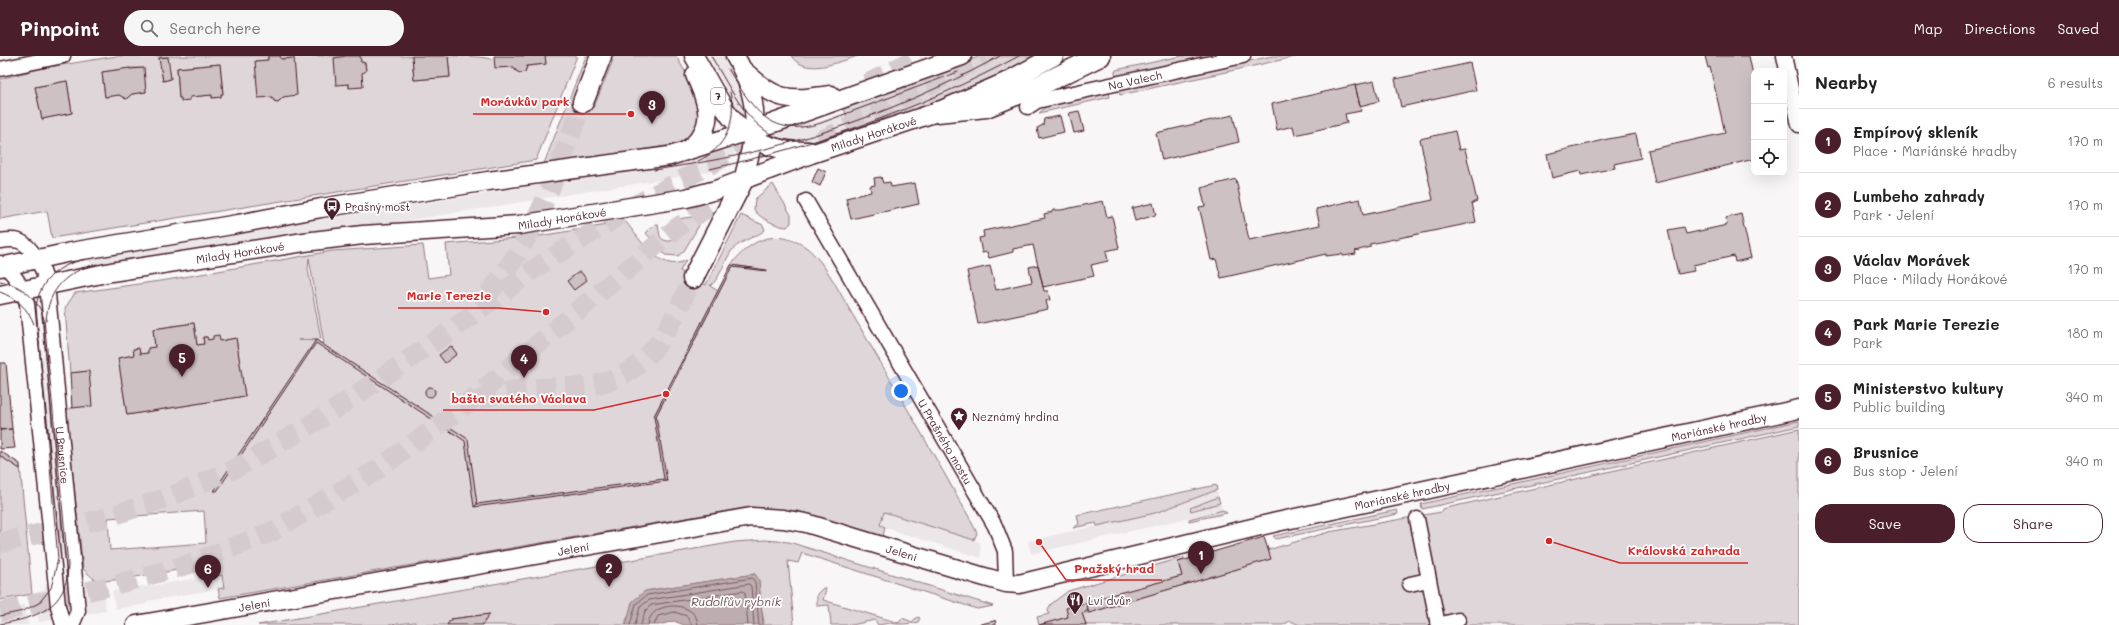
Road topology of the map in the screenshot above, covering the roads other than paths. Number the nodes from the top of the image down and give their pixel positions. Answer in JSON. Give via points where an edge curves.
{"nodes":[{"id":1,"x":62,"y":56,"type":"edge"},
{"id":2,"x":601,"y":56,"type":"edge"},
{"id":3,"x":686,"y":56,"type":"edge"},
{"id":4,"x":694,"y":56,"type":"edge"},
{"id":5,"x":735,"y":56,"type":"edge"},
{"id":6,"x":962,"y":56,"type":"edge"},
{"id":7,"x":1054,"y":56,"type":"edge"},
{"id":8,"x":1100,"y":56,"type":"edge"},
{"id":9,"x":1243,"y":56,"type":"edge"},
{"id":10,"x":1784,"y":56,"type":"edge"},
{"id":11,"x":0,"y":69,"type":"edge"},
{"id":12,"x":744,"y":71,"type":"junction"},
{"id":13,"x":871,"y":89,"type":"junction"},
{"id":14,"x":583,"y":102,"type":"tunnel mouth"},
{"id":15,"x":1028,"y":107,"type":"dead end"},
{"id":16,"x":937,"y":112,"type":"junction"},
{"id":17,"x":1799,"y":125,"type":"edge"},
{"id":18,"x":751,"y":134,"type":"junction"},
{"id":19,"x":829,"y":148,"type":"junction"},
{"id":20,"x":684,"y":153,"type":"junction"},
{"id":21,"x":743,"y":180,"type":"junction"},
{"id":22,"x":806,"y":201,"type":"dead end"},
{"id":23,"x":0,"y":242,"type":"edge"},
{"id":24,"x":36,"y":258,"type":"junction"},
{"id":25,"x":1,"y":265,"type":"edge"},
{"id":26,"x":694,"y":278,"type":"tunnel mouth"},
{"id":27,"x":47,"y":284,"type":"junction"},
{"id":28,"x":23,"y":290,"type":"junction"},
{"id":29,"x":0,"y":295,"type":"edge"},
{"id":30,"x":1799,"y":409,"type":"edge"},
{"id":31,"x":1417,"y":519,"type":"dead end"},
{"id":32,"x":1428,"y":580,"type":"junction"},
{"id":33,"x":1006,"y":583,"type":"junction"},
{"id":34,"x":1410,"y":584,"type":"dead end"},
{"id":35,"x":1458,"y":620,"type":"dead end"},
{"id":36,"x":64,"y":625,"type":"edge"},
{"id":37,"x":72,"y":625,"type":"edge"},
{"id":38,"x":136,"y":625,"type":"edge"},
{"id":39,"x":1438,"y":625,"type":"edge"}],
"edges":[{"from":1,"to":11,"type":"street"},
{"from":2,"to":14,"type":"highway"},
{"from":3,"to":20,"type":"main road","via":[[704,94],[708,114],[702,134]]},
{"from":4,"to":18,"type":"main road","number":"7","via":[[732,119]]},
{"from":5,"to":12,"type":"main road"},
{"from":6,"to":13,"type":"main road"},
{"from":7,"to":16,"type":"main road","name":"Milady Horákové","via":[[1006,82]]},
{"from":8,"to":16,"type":"highway","via":[[1038,86],[986,107]]},
{"from":9,"to":15,"type":"street","name":"Na Valech","via":[[1036,101]]},
{"from":10,"to":17,"type":"street"},
{"from":12,"to":13,"type":"main road","via":[[764,88],[787,99],[797,100]]},
{"from":12,"to":18,"type":"main road","via":[[754,102]]},
{"from":13,"to":18,"type":"main road"},
{"from":16,"to":19,"type":"main road","name":"Milady Horákové"},
{"from":18,"to":19,"type":"main road","via":[[761,144],[785,150],[810,151]]},
{"from":18,"to":20,"type":"main road"},
{"from":18,"to":21,"type":"main road"},
{"from":19,"to":21,"type":"main road","name":"Milady Horákové"},
{"from":20,"to":24,"type":"main road","via":[[321,208]]},
{"from":21,"to":26,"type":"highway"},
{"from":21,"to":27,"type":"main road","name":"Milady Horákové","via":[[680,199],[566,218],[494,228],[325,239]]},
{"from":22,"to":33,"type":"street","name":"U Prašného mostu","via":[[1001,537],[1005,555]]},
{"from":23,"to":24,"type":"street","name":"U Brusnice","via":[[18,241],[27,246]]},
{"from":24,"to":25,"type":"main road"},
{"from":24,"to":27,"type":"street","name":"U Brusnice","via":[[45,273]]},
{"from":25,"to":28,"type":"street","name":"U Brusnice","via":[[12,273]]},
{"from":27,"to":28,"type":"main road","name":"Milady Horákové"},
{"from":27,"to":37,"type":"street","name":"U Brusnice","via":[[78,611]]},
{"from":28,"to":29,"type":"main road","name":"Milady Horákové"},
{"from":28,"to":36,"type":"street","name":"U Brusnice","via":[[29,313],[58,606]]},
{"from":30,"to":33,"type":"main road","name":"Mariánské hradby","via":[[1276,522],[1032,582]]},
{"from":31,"to":32,"type":"street"},
{"from":32,"to":34,"type":"street"},
{"from":32,"to":39,"type":"street"},
{"from":33,"to":38,"type":"main road","name":"Jelení","via":[[806,523],[782,518],[751,517]]},
{"from":35,"to":39,"type":"street"}]}
